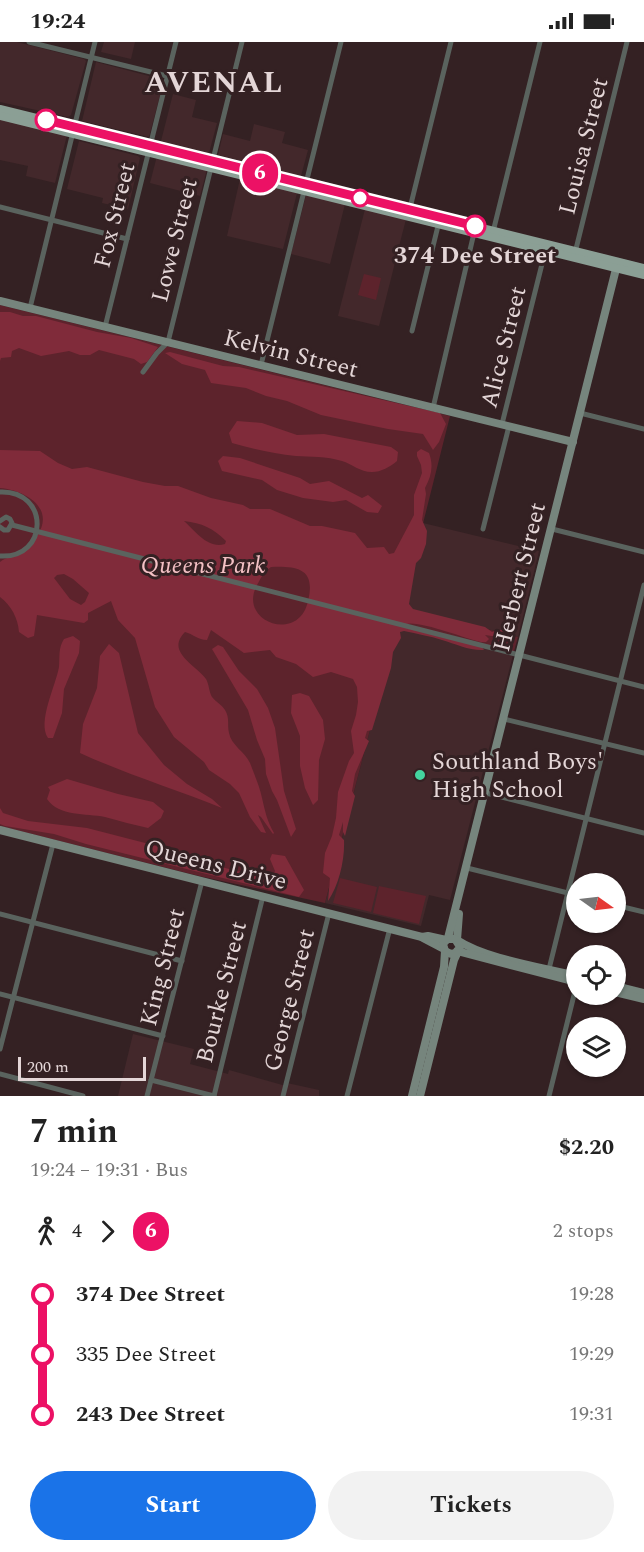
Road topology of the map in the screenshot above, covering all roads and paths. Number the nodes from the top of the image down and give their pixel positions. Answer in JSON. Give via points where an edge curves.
{"nodes":[{"id":1,"x":29,"y":42,"type":"edge"},
{"id":2,"x":96,"y":42,"type":"edge"},
{"id":3,"x":176,"y":42,"type":"edge"},
{"id":4,"x":242,"y":42,"type":"edge"},
{"id":5,"x":341,"y":42,"type":"edge"},
{"id":6,"x":451,"y":42,"type":"edge"},
{"id":7,"x":540,"y":42,"type":"edge"},
{"id":8,"x":627,"y":42,"type":"edge"},
{"id":9,"x":92,"y":57,"type":"junction"},
{"id":10,"x":167,"y":76,"type":"junction"},
{"id":11,"x":0,"y":109,"type":"edge"},
{"id":12,"x":0,"y":116,"type":"edge"},
{"id":13,"x":74,"y":130,"type":"junction"},
{"id":14,"x":149,"y":149,"type":"junction"},
{"id":15,"x":212,"y":164,"type":"junction"},
{"id":16,"x":305,"y":188,"type":"junction"},
{"id":17,"x":0,"y":207,"type":"edge"},
{"id":18,"x":409,"y":213,"type":"junction"},
{"id":19,"x":51,"y":220,"type":"junction"},
{"id":20,"x":439,"y":221,"type":"junction"},
{"id":21,"x":474,"y":233,"type":"junction"},
{"id":22,"x":492,"y":234,"type":"junction"},
{"id":23,"x":127,"y":239,"type":"junction"},
{"id":24,"x":546,"y":247,"type":"junction"},
{"id":25,"x":575,"y":254,"type":"junction"},
{"id":26,"x":617,"y":265,"type":"junction"},
{"id":27,"x":644,"y":268,"type":"edge"},
{"id":28,"x":644,"y":275,"type":"edge"},
{"id":29,"x":0,"y":301,"type":"edge"},
{"id":30,"x":30,"y":308,"type":"junction"},
{"id":31,"x":105,"y":327,"type":"junction"},
{"id":32,"x":412,"y":331,"type":"dead end"},
{"id":33,"x":168,"y":342,"type":"junction"},
{"id":34,"x":261,"y":365,"type":"junction"},
{"id":35,"x":143,"y":372,"type":"dead end"},
{"id":36,"x":433,"y":408,"type":"junction"},
{"id":37,"x":580,"y":413,"type":"junction"},
{"id":38,"x":505,"y":425,"type":"junction"},
{"id":39,"x":644,"y":429,"type":"edge"},
{"id":40,"x":573,"y":442,"type":"junction"},
{"id":41,"x":0,"y":492,"type":"edge"},
{"id":42,"x":0,"y":521,"type":"edge"},
{"id":43,"x":12,"y":525,"type":"junction"},
{"id":44,"x":0,"y":526,"type":"edge"},
{"id":45,"x":483,"y":529,"type":"dead end"},
{"id":46,"x":552,"y":529,"type":"junction"},
{"id":47,"x":37,"y":532,"type":"junction"},
{"id":48,"x":644,"y":552,"type":"edge"},
{"id":49,"x":0,"y":556,"type":"edge"},
{"id":50,"x":644,"y":585,"type":"edge"},
{"id":51,"x":520,"y":656,"type":"junction"},
{"id":52,"x":621,"y":681,"type":"junction"},
{"id":53,"x":644,"y":687,"type":"edge"},
{"id":54,"x":504,"y":718,"type":"junction"},
{"id":55,"x":605,"y":744,"type":"junction"},
{"id":56,"x":644,"y":753,"type":"edge"},
{"id":57,"x":486,"y":793,"type":"junction"},
{"id":58,"x":586,"y":818,"type":"junction"},
{"id":59,"x":0,"y":830,"type":"edge"},
{"id":60,"x":644,"y":833,"type":"edge"},
{"id":61,"x":53,"y":844,"type":"junction"},
{"id":62,"x":467,"y":868,"type":"junction"},
{"id":63,"x":573,"y":873,"type":"edge"},
{"id":64,"x":202,"y":881,"type":"junction"},
{"id":65,"x":566,"y":893,"type":"edge"},
{"id":66,"x":263,"y":896,"type":"junction"},
{"id":67,"x":566,"y":901,"type":"edge"},
{"id":68,"x":626,"y":908,"type":"edge"},
{"id":69,"x":644,"y":912,"type":"edge"},
{"id":70,"x":329,"y":913,"type":"junction"},
{"id":71,"x":0,"y":914,"type":"edge"},
{"id":72,"x":33,"y":923,"type":"junction"},
{"id":73,"x":390,"y":928,"type":"junction"},
{"id":74,"x":448,"y":944,"type":"junction"},
{"id":75,"x":457,"y":952,"type":"junction"},
{"id":76,"x":182,"y":962,"type":"junction"},
{"id":77,"x":549,"y":969,"type":"junction"},
{"id":78,"x":566,"y":973,"type":"edge"},
{"id":79,"x":566,"y":981,"type":"edge"},
{"id":80,"x":626,"y":989,"type":"edge"},
{"id":81,"x":644,"y":993,"type":"edge"},
{"id":82,"x":0,"y":994,"type":"edge"},
{"id":83,"x":626,"y":995,"type":"edge"},
{"id":84,"x":14,"y":998,"type":"junction"},
{"id":85,"x":644,"y":999,"type":"edge"},
{"id":86,"x":571,"y":1005,"type":"edge"},
{"id":87,"x":163,"y":1036,"type":"junction"},
{"id":88,"x":428,"y":1048,"type":"junction"},
{"id":89,"x":0,"y":1049,"type":"edge"},
{"id":90,"x":0,"y":1074,"type":"edge"},
{"id":91,"x":152,"y":1080,"type":"junction"},
{"id":92,"x":83,"y":1096,"type":"edge"},
{"id":93,"x":147,"y":1096,"type":"edge"},
{"id":94,"x":214,"y":1096,"type":"edge"},
{"id":95,"x":283,"y":1096,"type":"edge"},
{"id":96,"x":347,"y":1096,"type":"edge"},
{"id":97,"x":412,"y":1096,"type":"edge"},
{"id":98,"x":420,"y":1096,"type":"edge"},
{"id":99,"x":549,"y":1096,"type":"edge"}],
"edges":[{"from":1,"to":9,"type":"street"},
{"from":2,"to":9,"type":"street"},
{"from":3,"to":10,"type":"street","name":"Fox Street"},
{"from":4,"to":15,"type":"street","name":"Lowe Street"},
{"from":5,"to":16,"type":"street"},
{"from":6,"to":18,"type":"street"},
{"from":7,"to":22,"type":"street"},
{"from":8,"to":25,"type":"street","name":"Louisa Street"},
{"from":9,"to":10,"type":"street"},
{"from":9,"to":13,"type":"street"},
{"from":10,"to":14,"type":"street","name":"Fox Street"},
{"from":11,"to":13,"type":"main road"},
{"from":12,"to":13,"type":"main road"},
{"from":13,"to":14,"type":"main road"},
{"from":13,"to":19,"type":"street"},
{"from":14,"to":15,"type":"main road"},
{"from":14,"to":23,"type":"street","name":"Fox Street"},
{"from":15,"to":16,"type":"main road"},
{"from":15,"to":33,"type":"street","name":"Lowe Street"},
{"from":16,"to":18,"type":"main road"},
{"from":16,"to":34,"type":"street"},
{"from":17,"to":19,"type":"street"},
{"from":18,"to":20,"type":"main road"},
{"from":19,"to":23,"type":"street"},
{"from":19,"to":30,"type":"street"},
{"from":20,"to":21,"type":"main road"},
{"from":20,"to":22,"type":"main road"},
{"from":20,"to":32,"type":"street"},
{"from":21,"to":22,"type":"main road"},
{"from":21,"to":36,"type":"street"},
{"from":22,"to":24,"type":"main road"},
{"from":23,"to":31,"type":"street","name":"Fox Street"},
{"from":24,"to":25,"type":"main road"},
{"from":24,"to":38,"type":"street","name":"Alice Street"},
{"from":25,"to":26,"type":"main road"},
{"from":26,"to":27,"type":"main road"},
{"from":26,"to":28,"type":"main road"},
{"from":26,"to":37,"type":"main road","name":"Herbert Street"},
{"from":29,"to":30,"type":"main road","name":"Kelvin Street"},
{"from":30,"to":31,"type":"main road","name":"Kelvin Street"},
{"from":31,"to":33,"type":"main road","name":"Kelvin Street"},
{"from":33,"to":34,"type":"main road","name":"Kelvin Street"},
{"from":33,"to":35,"type":"street"},
{"from":34,"to":36,"type":"main road","name":"Kelvin Street"},
{"from":36,"to":38,"type":"main road","name":"Kelvin Street"},
{"from":37,"to":39,"type":"street"},
{"from":37,"to":40,"type":"main road","name":"Herbert Street"},
{"from":38,"to":40,"type":"main road","name":"Kelvin Street"},
{"from":38,"to":45,"type":"street","name":"Alice Street"},
{"from":40,"to":46,"type":"main road","name":"Herbert Street"},
{"from":41,"to":47,"type":"street","via":[[17,494],[32,505]]},
{"from":42,"to":43,"type":"street","via":[[8,518]]},
{"from":43,"to":44,"type":"street","via":[[6,530]]},
{"from":43,"to":47,"type":"street"},
{"from":46,"to":48,"type":"street"},
{"from":46,"to":51,"type":"main road","name":"Herbert Street"},
{"from":47,"to":49,"type":"street","via":[[23,551]]},
{"from":47,"to":51,"type":"street"},
{"from":50,"to":52,"type":"street"},
{"from":51,"to":52,"type":"street"},
{"from":51,"to":54,"type":"main road","name":"Herbert Street"},
{"from":52,"to":53,"type":"street"},
{"from":52,"to":55,"type":"street"},
{"from":54,"to":55,"type":"street"},
{"from":54,"to":57,"type":"main road","name":"Herbert Street"},
{"from":55,"to":56,"type":"street"},
{"from":55,"to":58,"type":"street"},
{"from":57,"to":58,"type":"street"},
{"from":57,"to":62,"type":"main road","name":"Herbert Street"},
{"from":58,"to":60,"type":"street"},
{"from":58,"to":63,"type":"street"},
{"from":59,"to":61,"type":"main road","name":"Queens Drive"},
{"from":61,"to":64,"type":"main road","name":"Queens Drive"},
{"from":61,"to":72,"type":"street"},
{"from":62,"to":65,"type":"street"},
{"from":62,"to":74,"type":"main road","name":"Herbert Street"},
{"from":64,"to":66,"type":"main road","name":"Queens Drive"},
{"from":64,"to":76,"type":"street","name":"King Street"},
{"from":66,"to":70,"type":"main road","name":"Queens Drive"},
{"from":66,"to":94,"type":"street","name":"Bourke Street"},
{"from":67,"to":77,"type":"street"},
{"from":68,"to":69,"type":"street"},
{"from":70,"to":73,"type":"main road","name":"Queens Drive"},
{"from":70,"to":95,"type":"street","name":"George Street"},
{"from":71,"to":72,"type":"street"},
{"from":72,"to":76,"type":"street"},
{"from":72,"to":84,"type":"street"},
{"from":73,"to":74,"type":"main road","name":"Queens Drive"},
{"from":73,"to":96,"type":"street"},
{"from":74,"to":75,"type":"main road","via":[[451,954]]},
{"from":74,"to":75,"type":"main road","name":"Herbert Street","via":[[460,947]]},
{"from":74,"to":77,"type":"main road","name":"Queens Drive"},
{"from":74,"to":88,"type":"main road","name":"Herbert Street"},
{"from":75,"to":79,"type":"main road"},
{"from":75,"to":88,"type":"main road","name":"Herbert Street"},
{"from":76,"to":87,"type":"street","name":"King Street"},
{"from":77,"to":78,"type":"main road","name":"Queens Drive"},
{"from":80,"to":81,"type":"main road"},
{"from":82,"to":84,"type":"street"},
{"from":83,"to":85,"type":"main road"},
{"from":84,"to":87,"type":"street"},
{"from":84,"to":89,"type":"street"},
{"from":86,"to":99,"type":"street"},
{"from":87,"to":91,"type":"street","name":"King Street"},
{"from":88,"to":97,"type":"main road","name":"Herbert Street"},
{"from":88,"to":98,"type":"main road","name":"Herbert Street"},
{"from":90,"to":92,"type":"street"},
{"from":91,"to":93,"type":"street","name":"King Street"},
{"from":91,"to":94,"type":"street"}]}
